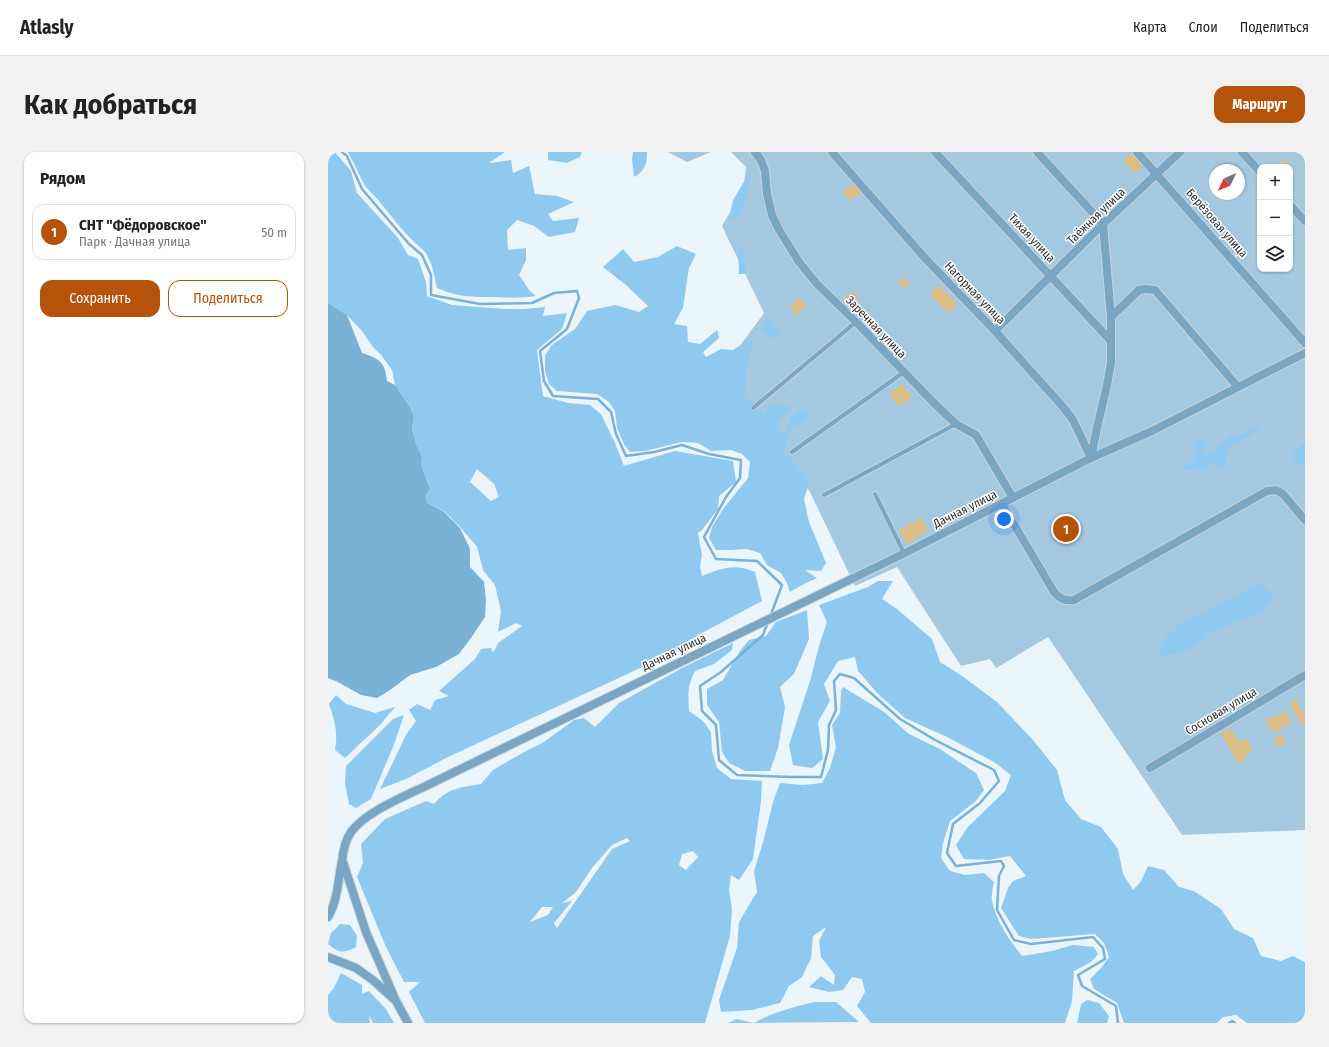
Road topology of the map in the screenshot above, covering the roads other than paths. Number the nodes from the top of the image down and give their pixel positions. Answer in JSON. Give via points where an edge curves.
{"nodes":[{"id":1,"x":755,"y":152,"type":"edge"},
{"id":2,"x":832,"y":152,"type":"edge"},
{"id":3,"x":935,"y":152,"type":"edge"},
{"id":4,"x":1037,"y":152,"type":"edge"},
{"id":5,"x":1137,"y":152,"type":"edge"},
{"id":6,"x":1180,"y":152,"type":"edge"},
{"id":7,"x":1242,"y":152,"type":"edge"},
{"id":8,"x":1257,"y":169,"type":"edge"},
{"id":9,"x":1158,"y":174,"type":"junction"},
{"id":10,"x":1293,"y":208,"type":"edge"},
{"id":11,"x":1305,"y":221,"type":"edge"},
{"id":12,"x":1103,"y":224,"type":"junction"},
{"id":13,"x":1051,"y":276,"type":"junction"},
{"id":14,"x":1111,"y":317,"type":"junction"},
{"id":15,"x":856,"y":322,"type":"junction"},
{"id":16,"x":995,"y":331,"type":"junction"},
{"id":17,"x":1111,"y":341,"type":"junction"},
{"id":18,"x":1305,"y":343,"type":"edge"},
{"id":19,"x":1305,"y":353,"type":"edge"},
{"id":20,"x":904,"y":372,"type":"junction"},
{"id":21,"x":1238,"y":387,"type":"junction"},
{"id":22,"x":753,"y":408,"type":"dead end"},
{"id":23,"x":956,"y":424,"type":"junction"},
{"id":24,"x":792,"y":452,"type":"dead end"},
{"id":25,"x":1091,"y":458,"type":"junction"},
{"id":26,"x":875,"y":494,"type":"dead end"},
{"id":27,"x":824,"y":495,"type":"dead end"},
{"id":28,"x":1013,"y":498,"type":"junction"},
{"id":29,"x":1002,"y":504,"type":"junction"},
{"id":30,"x":1305,"y":520,"type":"edge"},
{"id":31,"x":905,"y":553,"type":"junction"},
{"id":32,"x":1305,"y":675,"type":"edge"},
{"id":33,"x":1150,"y":768,"type":"dead end"},
{"id":34,"x":342,"y":860,"type":"junction"},
{"id":35,"x":328,"y":917,"type":"edge"},
{"id":36,"x":328,"y":957,"type":"edge"},
{"id":37,"x":396,"y":1001,"type":"junction"},
{"id":38,"x":408,"y":1023,"type":"edge"}],
"edges":[{"from":1,"to":15,"type":"street","name":"Заречная улица","via":[[762,160],[772,214],[790,249],[817,284]]},
{"from":2,"to":16,"type":"street","name":"Нагорная улица","via":[[924,257]]},
{"from":3,"to":13,"type":"street","name":"Тихая улица"},
{"from":4,"to":12,"type":"street"},
{"from":5,"to":9,"type":"street","name":"Берёзовая улица"},
{"from":6,"to":9,"type":"street","name":"Таёжная улица"},
{"from":7,"to":8,"type":"street"},
{"from":9,"to":12,"type":"street","name":"Таёжная улица"},
{"from":9,"to":18,"type":"street","name":"Берёзовая улица"},
{"from":10,"to":11,"type":"street"},
{"from":12,"to":13,"type":"street","name":"Таёжная улица"},
{"from":12,"to":14,"type":"street"},
{"from":13,"to":16,"type":"street","name":"Таёжная улица"},
{"from":13,"to":17,"type":"street","name":"Тихая улица"},
{"from":14,"to":17,"type":"street"},
{"from":14,"to":21,"type":"street","via":[[1139,290],[1155,290]]},
{"from":15,"to":20,"type":"street","name":"Заречная улица"},
{"from":15,"to":22,"type":"lane"},
{"from":16,"to":25,"type":"street","name":"Нагорная улица","via":[[1064,408],[1073,420]]},
{"from":17,"to":25,"type":"street","via":[[1111,363]]},
{"from":19,"to":21,"type":"street","name":"Дачная улица"},
{"from":20,"to":23,"type":"street","name":"Заречная улица"},
{"from":20,"to":24,"type":"lane"},
{"from":21,"to":25,"type":"street","name":"Дачная улица","via":[[1152,431]]},
{"from":23,"to":27,"type":"lane"},
{"from":23,"to":28,"type":"street","name":"Заречная улица","via":[[976,435]]},
{"from":25,"to":28,"type":"street","name":"Дачная улица"},
{"from":26,"to":31,"type":"lane"},
{"from":28,"to":29,"type":"street","name":"Дачная улица"},
{"from":29,"to":30,"type":"street","via":[[1054,592],[1060,598],[1068,600],[1074,600],[1267,491],[1276,490],[1282,494]]},
{"from":29,"to":31,"type":"street","name":"Дачная улица"},
{"from":31,"to":34,"type":"street","name":"Дачная улица","via":[[375,812],[350,833]]},
{"from":32,"to":33,"type":"street","name":"Сосновая улица"},
{"from":34,"to":35,"type":"street","name":"Дачная улица","via":[[337,891]]},
{"from":34,"to":37,"type":"street","via":[[366,932]]},
{"from":36,"to":37,"type":"street","via":[[356,968]]},
{"from":37,"to":38,"type":"street"}]}
